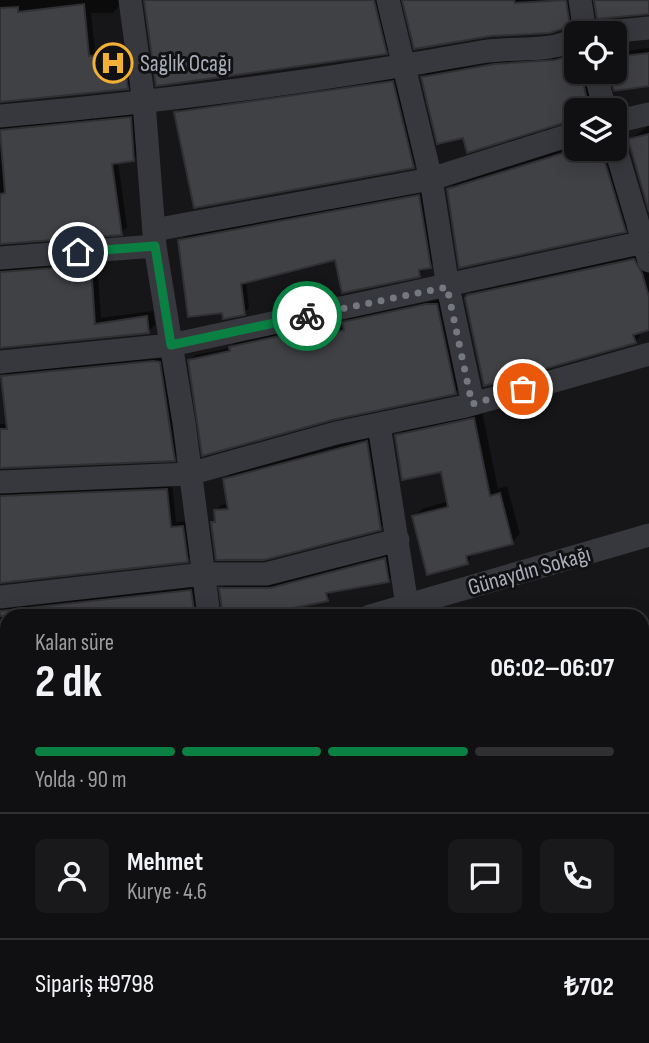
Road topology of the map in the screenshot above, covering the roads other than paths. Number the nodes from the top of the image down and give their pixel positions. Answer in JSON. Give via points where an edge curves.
{"nodes":[{"id":1,"x":130,"y":0,"type":"edge"},
{"id":2,"x":388,"y":0,"type":"edge"},
{"id":3,"x":579,"y":0,"type":"edge"},
{"id":4,"x":583,"y":21,"type":"edge"},
{"id":5,"x":649,"y":28,"type":"edge"},
{"id":6,"x":627,"y":30,"type":"edge"},
{"id":7,"x":564,"y":43,"type":"edge"},
{"id":8,"x":402,"y":66,"type":"junction"},
{"id":9,"x":144,"y":103,"type":"junction"},
{"id":10,"x":649,"y":114,"type":"edge"},
{"id":11,"x":0,"y":116,"type":"edge"},
{"id":12,"x":627,"y":119,"type":"edge"},
{"id":13,"x":564,"y":137,"type":"edge"},
{"id":14,"x":620,"y":161,"type":"edge"},
{"id":15,"x":431,"y":179,"type":"junction"},
{"id":16,"x":155,"y":238,"type":"junction"},
{"id":17,"x":648,"y":248,"type":"edge"},
{"id":18,"x":0,"y":258,"type":"edge"},
{"id":19,"x":447,"y":287,"type":"junction"},
{"id":20,"x":171,"y":345,"type":"junction"},
{"id":21,"x":649,"y":354,"type":"edge"},
{"id":22,"x":0,"y":362,"type":"edge"},
{"id":23,"x":472,"y":404,"type":"junction"},
{"id":24,"x":379,"y":425,"type":"junction"},
{"id":25,"x":189,"y":474,"type":"junction"},
{"id":26,"x":0,"y":482,"type":"edge"},
{"id":27,"x":649,"y":535,"type":"edge"},
{"id":28,"x":398,"y":540,"type":"junction"},
{"id":29,"x":204,"y":575,"type":"junction"},
{"id":30,"x":0,"y":597,"type":"edge"},
{"id":31,"x":407,"y":605,"type":"junction"},
{"id":32,"x":208,"y":609,"type":"edge"},
{"id":33,"x":394,"y":609,"type":"edge"}],
"edges":[{"from":1,"to":9,"type":"street"},
{"from":2,"to":8,"type":"street"},
{"from":3,"to":4,"type":"street"},
{"from":5,"to":6,"type":"street"},
{"from":7,"to":8,"type":"street"},
{"from":8,"to":9,"type":"street"},
{"from":8,"to":15,"type":"street"},
{"from":9,"to":11,"type":"street"},
{"from":9,"to":16,"type":"street"},
{"from":10,"to":12,"type":"street"},
{"from":13,"to":15,"type":"street"},
{"from":14,"to":17,"type":"street"},
{"from":15,"to":16,"type":"street"},
{"from":15,"to":19,"type":"street"},
{"from":16,"to":18,"type":"street"},
{"from":16,"to":20,"type":"street"},
{"from":17,"to":19,"type":"street"},
{"from":19,"to":20,"type":"street"},
{"from":19,"to":23,"type":"street"},
{"from":20,"to":22,"type":"street"},
{"from":20,"to":25,"type":"street"},
{"from":21,"to":23,"type":"street"},
{"from":23,"to":24,"type":"street"},
{"from":24,"to":25,"type":"street"},
{"from":24,"to":28,"type":"street"},
{"from":25,"to":26,"type":"street"},
{"from":25,"to":29,"type":"street"},
{"from":27,"to":31,"type":"street","name":"Günaydın Sokağı"},
{"from":28,"to":29,"type":"street","via":[[266,575]]},
{"from":28,"to":31,"type":"street"},
{"from":29,"to":30,"type":"street"},
{"from":29,"to":32,"type":"street"},
{"from":31,"to":33,"type":"street","name":"Günaydın Sokağı"}]}
